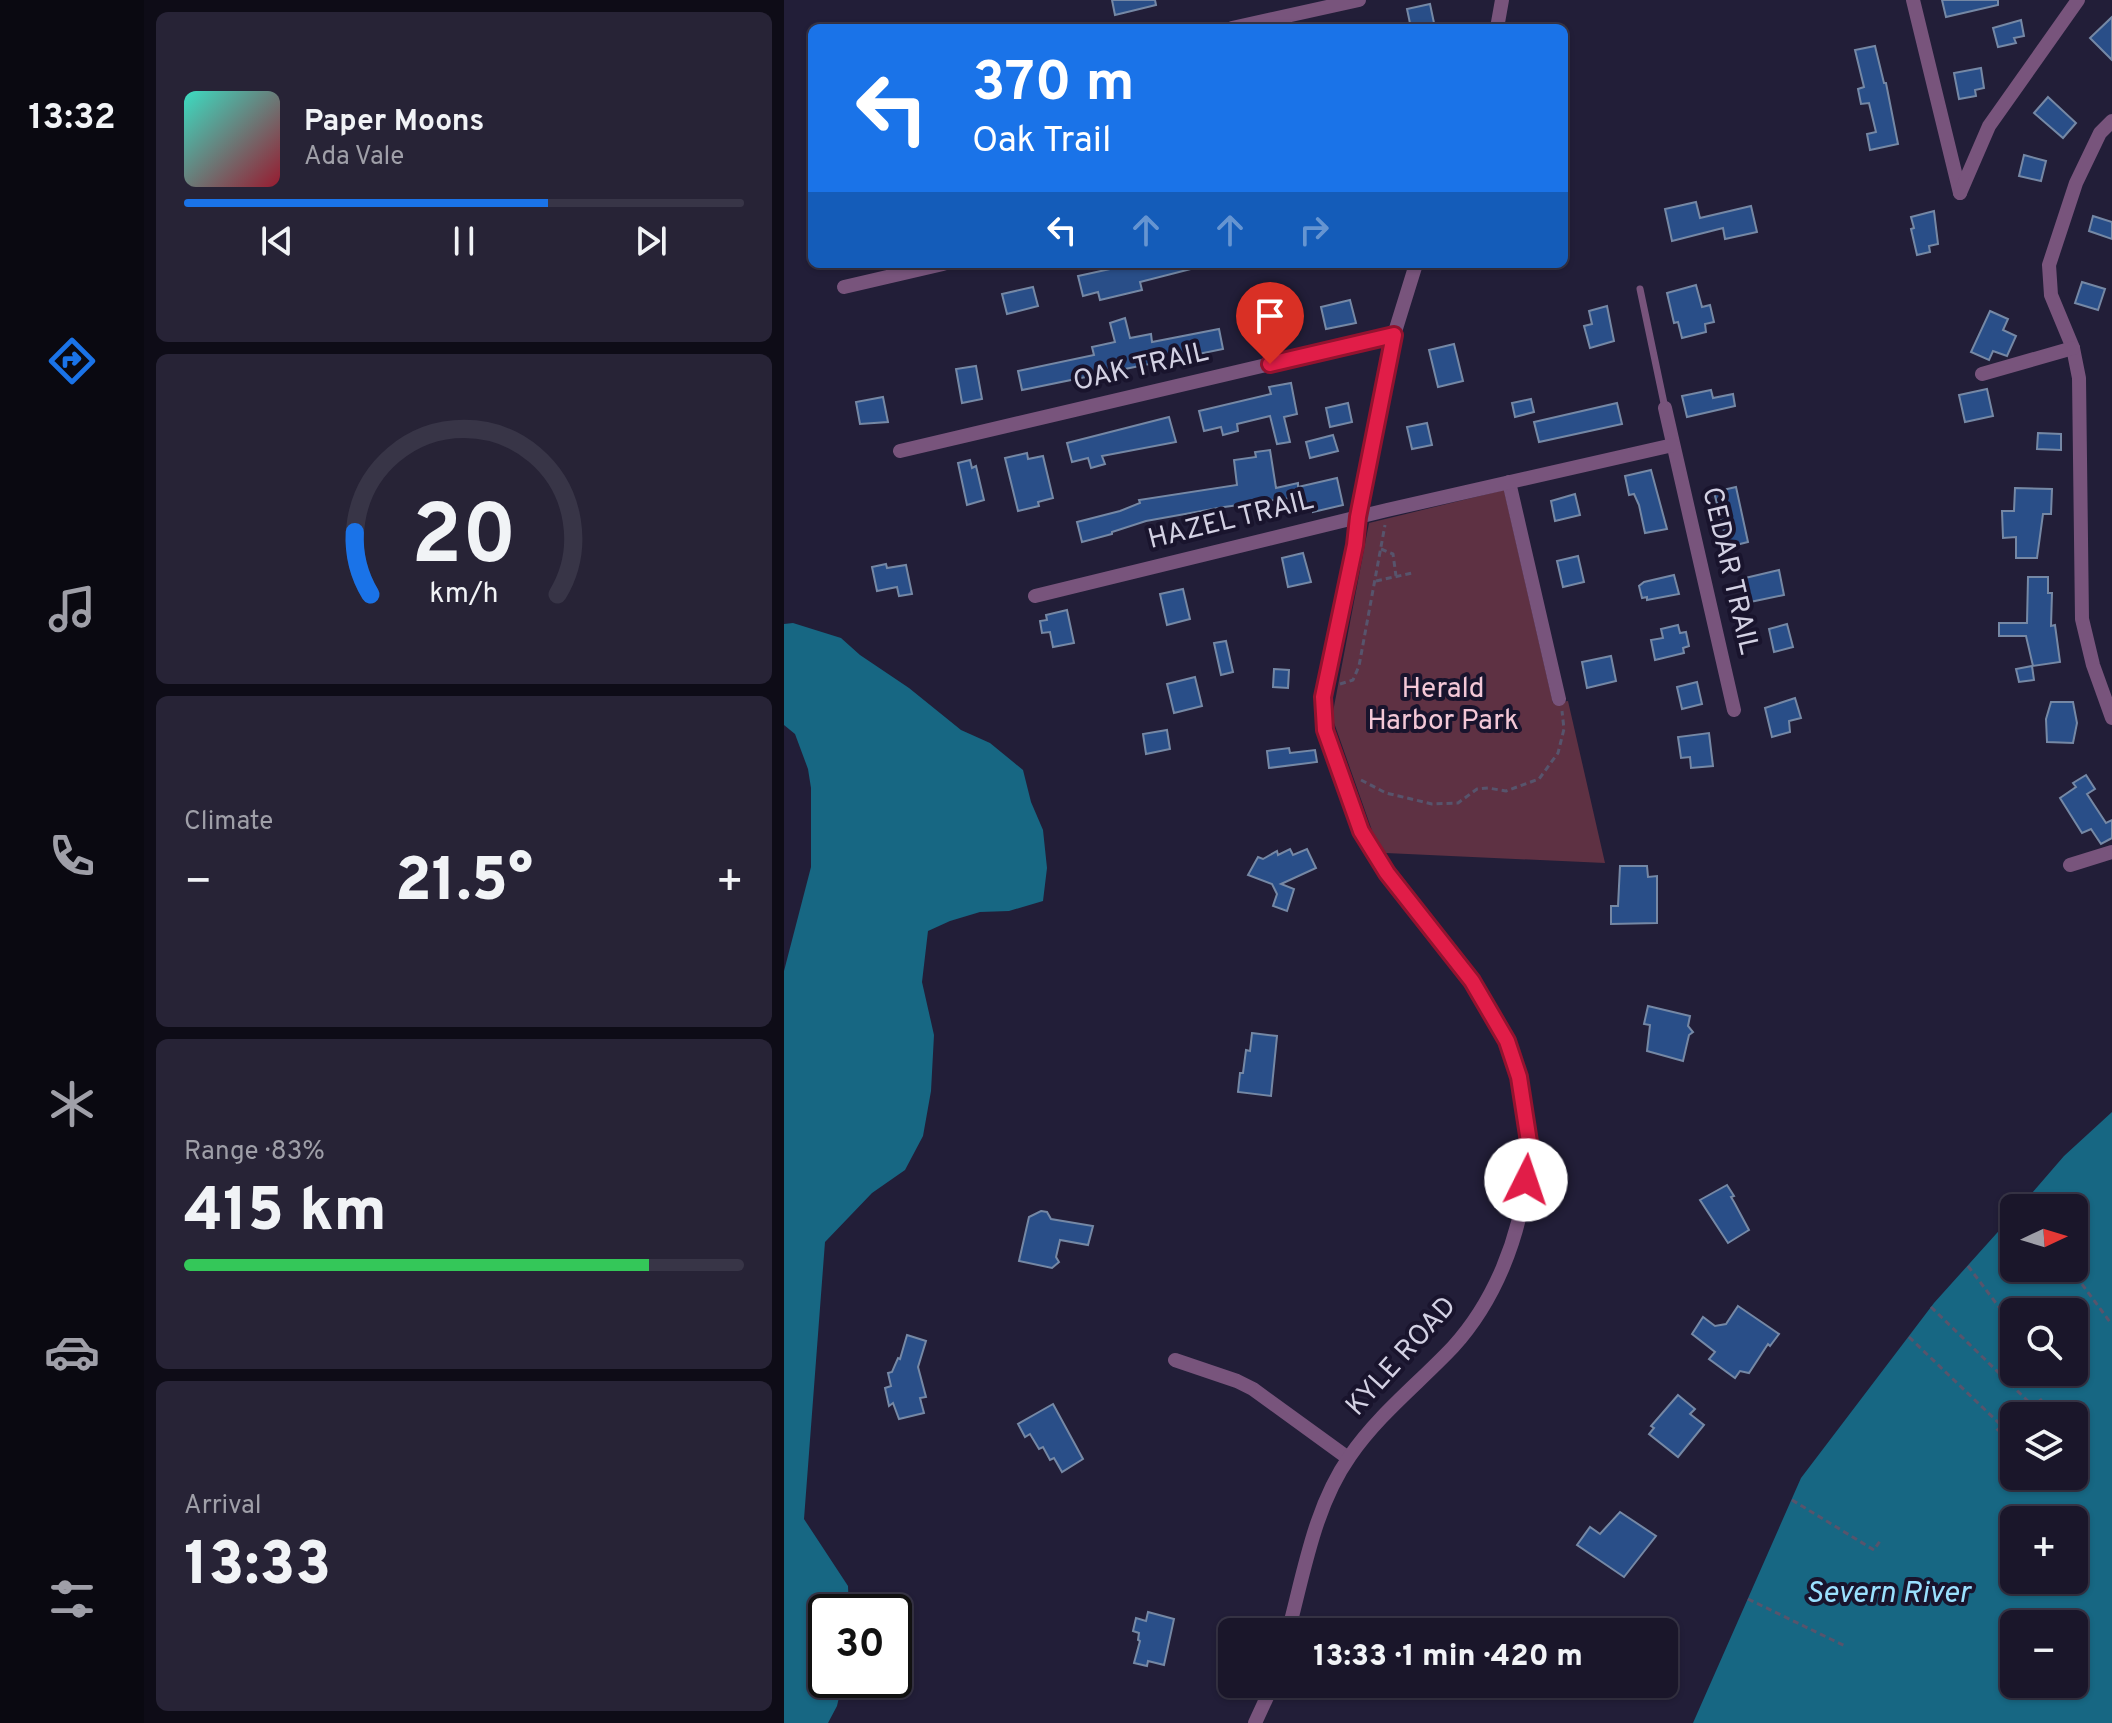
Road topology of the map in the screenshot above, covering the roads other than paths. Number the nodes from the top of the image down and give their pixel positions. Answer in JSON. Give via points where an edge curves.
{"nodes":[{"id":1,"x":1359,"y":0,"type":"edge"},
{"id":2,"x":1502,"y":0,"type":"edge"},
{"id":3,"x":1913,"y":0,"type":"edge"},
{"id":4,"x":2078,"y":0,"type":"edge"},
{"id":5,"x":1250,"y":24,"type":"edge"},
{"id":6,"x":1498,"y":24,"type":"edge"},
{"id":7,"x":2112,"y":121,"type":"edge"},
{"id":8,"x":926,"y":268,"type":"edge"},
{"id":9,"x":1415,"y":268,"type":"edge"},
{"id":10,"x":844,"y":287,"type":"dead end"},
{"id":11,"x":1640,"y":289,"type":"dead end"},
{"id":12,"x":1394,"y":335,"type":"junction"},
{"id":13,"x":2073,"y":348,"type":"junction"},
{"id":14,"x":1982,"y":374,"type":"dead end"},
{"id":15,"x":1665,"y":408,"type":"joint"},
{"id":16,"x":1673,"y":445,"type":"junction"},
{"id":17,"x":900,"y":451,"type":"dead end"},
{"id":18,"x":1509,"y":482,"type":"junction"},
{"id":19,"x":1358,"y":517,"type":"junction"},
{"id":20,"x":1035,"y":596,"type":"dead end"},
{"id":21,"x":1559,"y":699,"type":"road end"},
{"id":22,"x":1734,"y":710,"type":"dead end"},
{"id":23,"x":2112,"y":718,"type":"edge"},
{"id":24,"x":2112,"y":852,"type":"edge"},
{"id":25,"x":2070,"y":865,"type":"dead end"},
{"id":26,"x":1175,"y":1360,"type":"dead end"},
{"id":27,"x":1348,"y":1458,"type":"junction"},
{"id":28,"x":1292,"y":1618,"type":"edge"},
{"id":29,"x":1267,"y":1698,"type":"edge"},
{"id":30,"x":1255,"y":1723,"type":"edge"}],
"edges":[{"from":1,"to":5,"type":"street"},
{"from":2,"to":6,"type":"street"},
{"from":3,"to":4,"type":"street","via":[[1960,193],[1989,126]]},
{"from":7,"to":13,"type":"street","via":[[2100,133],[2076,183],[2049,265],[2051,295]]},
{"from":8,"to":10,"type":"street"},
{"from":9,"to":12,"type":"street","name":"KYLE ROAD"},
{"from":11,"to":15,"type":"lane"},
{"from":12,"to":17,"type":"street","name":"OAK TRAIL"},
{"from":12,"to":19,"type":"street","name":"KYLE ROAD"},
{"from":13,"to":14,"type":"street"},
{"from":13,"to":23,"type":"street","via":[[2079,378],[2082,619]]},
{"from":15,"to":16,"type":"street","name":"CEDAR TRAIL"},
{"from":16,"to":18,"type":"street","name":"HAZEL TRAIL"},
{"from":16,"to":22,"type":"street","name":"CEDAR TRAIL"},
{"from":18,"to":19,"type":"street","name":"HAZEL TRAIL"},
{"from":18,"to":21,"type":"street"},
{"from":19,"to":20,"type":"street","name":"HAZEL TRAIL"},
{"from":19,"to":27,"type":"street","name":"KYLE ROAD","via":[[1323,697],[1325,730],[1361,831],[1387,873],[1472,981],[1507,1041],[1519,1077],[1529,1142],[1519,1222],[1486,1300],[1456,1344]]},
{"from":24,"to":25,"type":"street"},
{"from":26,"to":27,"type":"street","via":[[1253,1389]]},
{"from":27,"to":28,"type":"street","name":"KYLE ROAD","via":[[1316,1524]]},
{"from":29,"to":30,"type":"street"}]}
